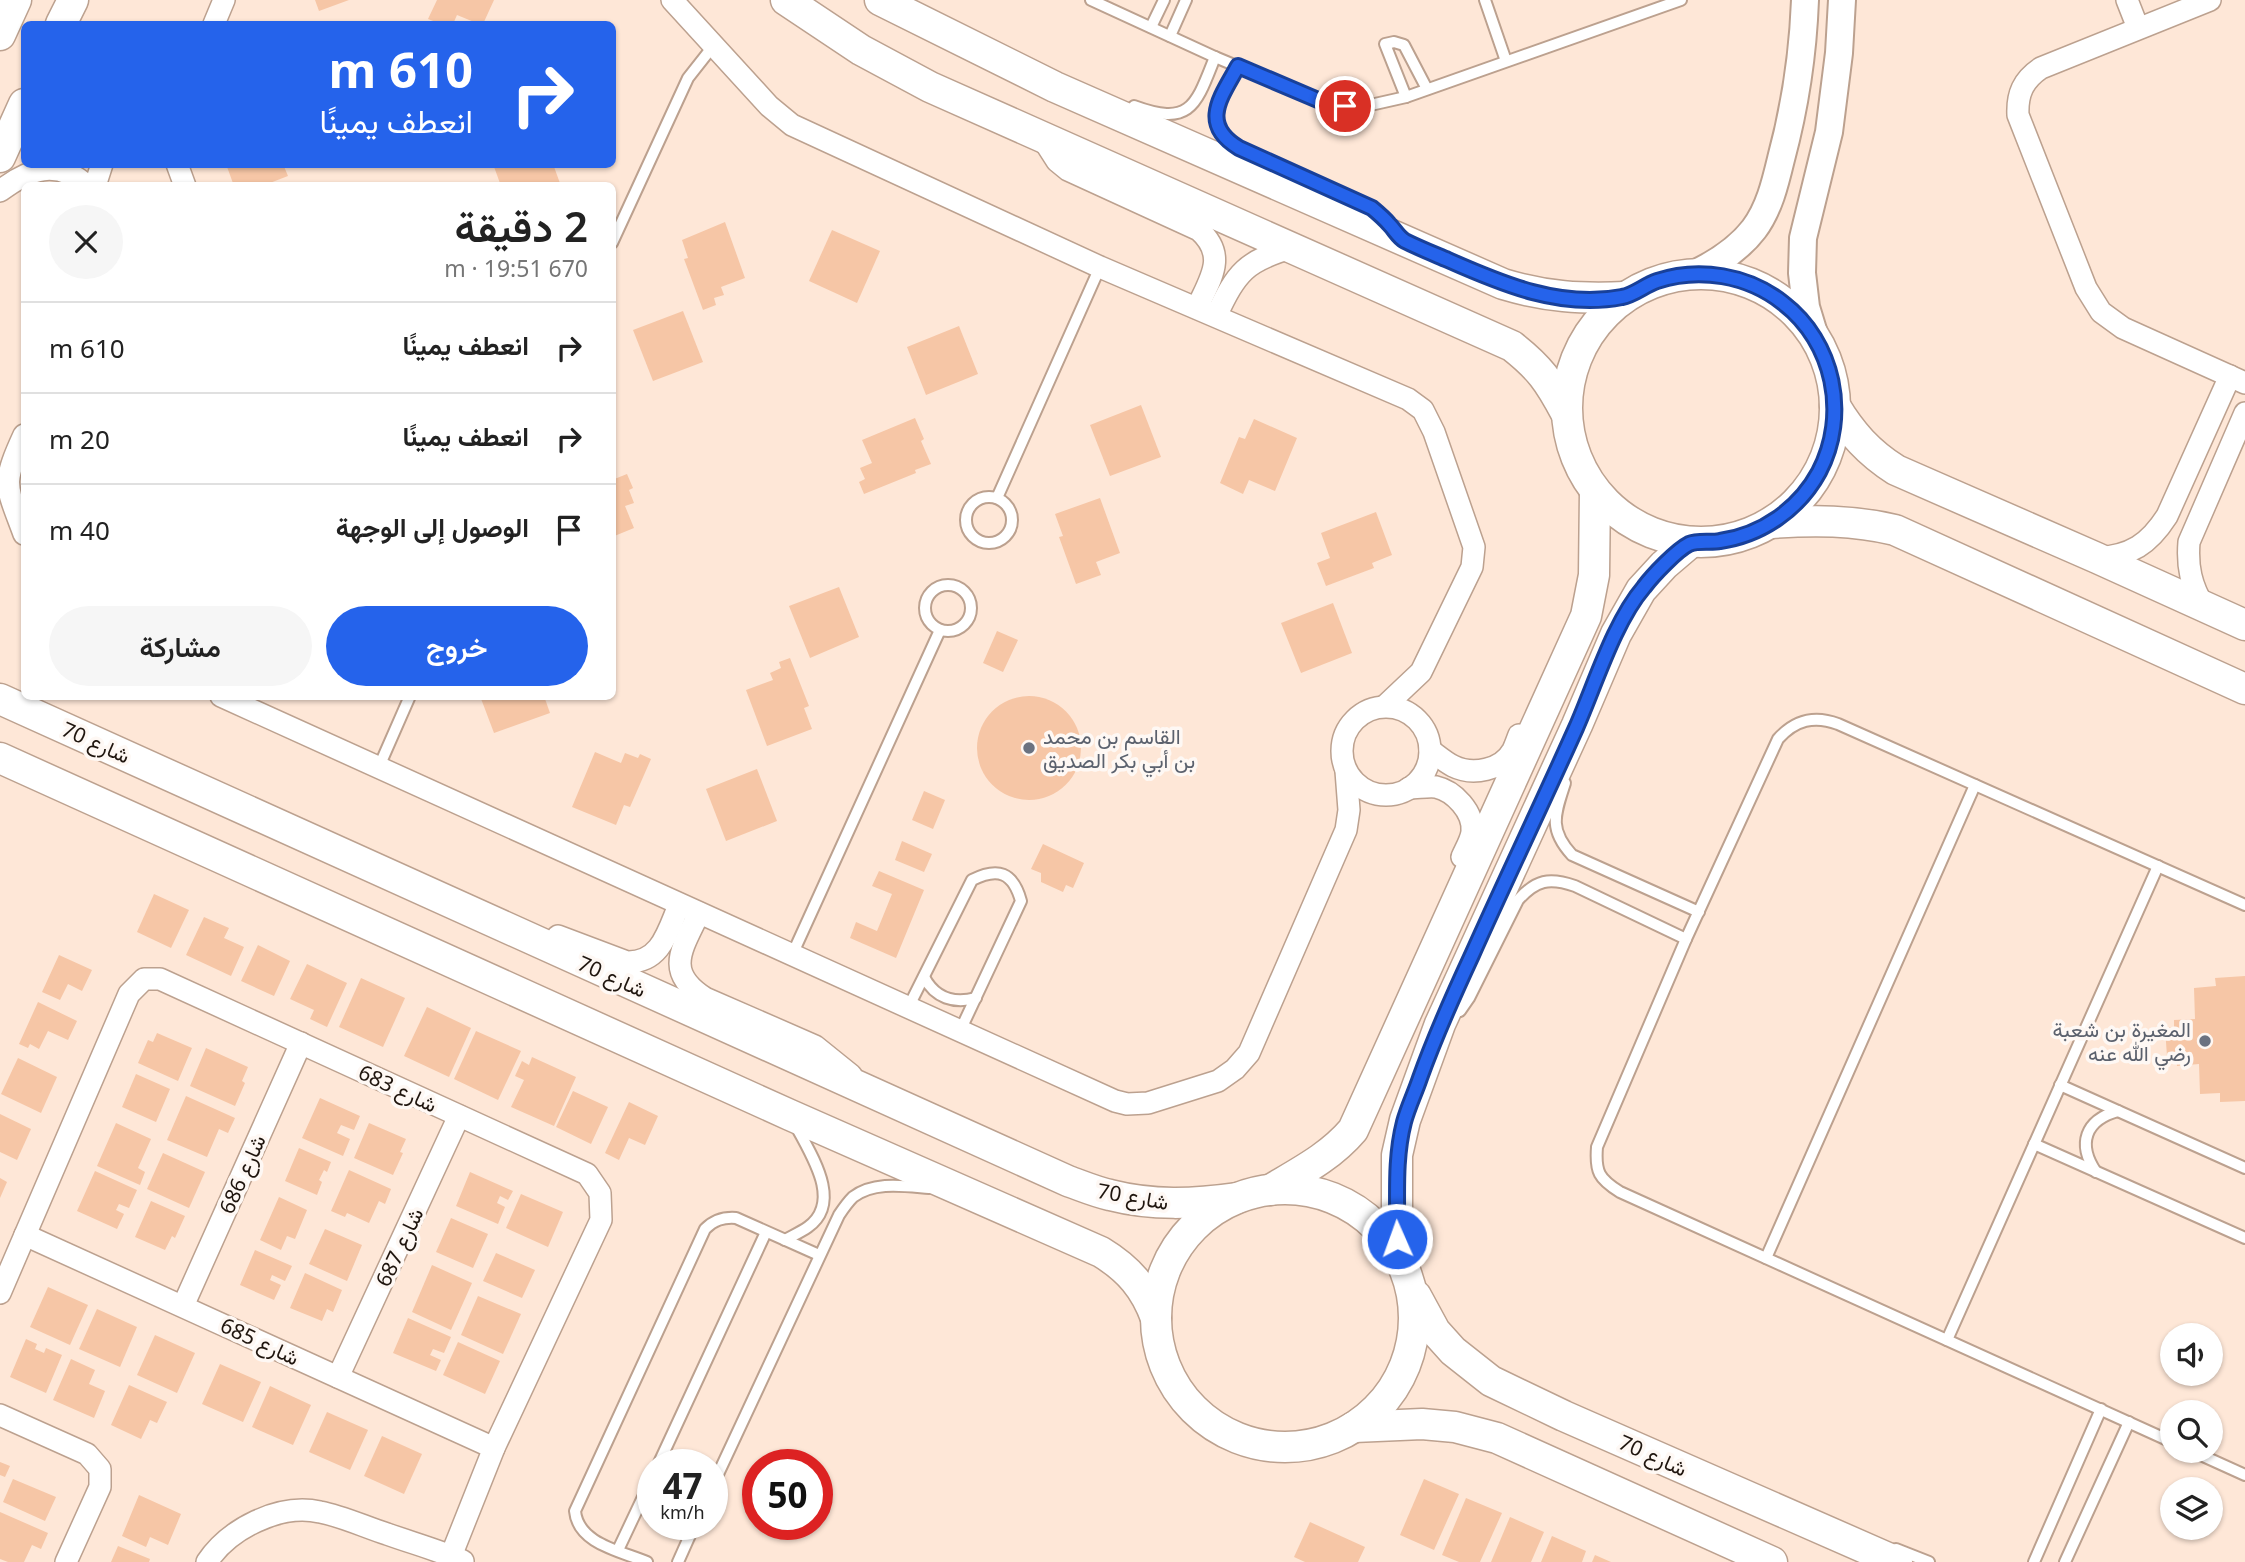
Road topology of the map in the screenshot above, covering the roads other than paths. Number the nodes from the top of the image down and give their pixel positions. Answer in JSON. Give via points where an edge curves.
{"nodes":[{"id":1,"x":16,"y":0,"type":"edge"},
{"id":2,"x":72,"y":0,"type":"edge"},
{"id":3,"x":224,"y":0,"type":"edge"},
{"id":4,"x":672,"y":0,"type":"edge"},
{"id":5,"x":786,"y":0,"type":"edge"},
{"id":6,"x":880,"y":0,"type":"edge"},
{"id":7,"x":1091,"y":0,"type":"edge"},
{"id":8,"x":1164,"y":0,"type":"edge"},
{"id":9,"x":1186,"y":0,"type":"edge"},
{"id":10,"x":1485,"y":0,"type":"edge"},
{"id":11,"x":1681,"y":0,"type":"edge"},
{"id":12,"x":1805,"y":0,"type":"edge"},
{"id":13,"x":1842,"y":0,"type":"edge"},
{"id":14,"x":2127,"y":0,"type":"edge"},
{"id":15,"x":2210,"y":0,"type":"edge"},
{"id":16,"x":62,"y":21,"type":"edge"},
{"id":17,"x":215,"y":21,"type":"edge"},
{"id":18,"x":1151,"y":27,"type":"junction"},
{"id":19,"x":2138,"y":27,"type":"junction"},
{"id":20,"x":0,"y":35,"type":"edge"},
{"id":21,"x":1170,"y":36,"type":"junction"},
{"id":22,"x":714,"y":45,"type":"junction"},
{"id":23,"x":1215,"y":57,"type":"junction"},
{"id":24,"x":1506,"y":61,"type":"junction"},
{"id":25,"x":1238,"y":66,"type":"junction"},
{"id":26,"x":1055,"y":87,"type":"junction"},
{"id":27,"x":1427,"y":89,"type":"junction"},
{"id":28,"x":1097,"y":92,"type":"dead end"},
{"id":29,"x":1406,"y":97,"type":"junction"},
{"id":30,"x":1121,"y":101,"type":"dead end"},
{"id":31,"x":21,"y":111,"type":"edge"},
{"id":32,"x":1041,"y":136,"type":"junction"},
{"id":33,"x":0,"y":158,"type":"edge"},
{"id":34,"x":83,"y":182,"type":"edge"},
{"id":35,"x":0,"y":191,"type":"edge"},
{"id":36,"x":616,"y":234,"type":"edge"},
{"id":37,"x":1401,"y":239,"type":"junction"},
{"id":38,"x":1294,"y":247,"type":"junction"},
{"id":39,"x":1100,"y":267,"type":"junction"},
{"id":40,"x":1694,"y":274,"type":"junction"},
{"id":41,"x":1625,"y":297,"type":"junction"},
{"id":42,"x":1206,"y":312,"type":"junction"},
{"id":43,"x":1816,"y":341,"type":"junction"},
{"id":44,"x":2237,"y":380,"type":"edge"},
{"id":45,"x":1835,"y":406,"type":"junction"},
{"id":46,"x":1566,"y":413,"type":"junction"},
{"id":47,"x":2245,"y":413,"type":"edge"},
{"id":48,"x":21,"y":441,"type":"edge"},
{"id":49,"x":1595,"y":491,"type":"junction"},
{"id":50,"x":997,"y":498,"type":"junction"},
{"id":51,"x":1771,"y":523,"type":"junction"},
{"id":52,"x":21,"y":525,"type":"edge"},
{"id":53,"x":1691,"y":542,"type":"junction"},
{"id":54,"x":2097,"y":558,"type":"junction"},
{"id":55,"x":2204,"y":607,"type":"junction"},
{"id":56,"x":2245,"y":625,"type":"edge"},
{"id":57,"x":940,"y":630,"type":"junction"},
{"id":58,"x":1562,"y":671,"type":"junction"},
{"id":59,"x":1421,"y":672,"type":"junction"},
{"id":60,"x":2235,"y":689,"type":"edge"},
{"id":61,"x":0,"y":699,"type":"edge"},
{"id":62,"x":230,"y":700,"type":"edge"},
{"id":63,"x":408,"y":700,"type":"edge"},
{"id":64,"x":1385,"y":706,"type":"junction"},
{"id":65,"x":1420,"y":723,"type":"junction"},
{"id":66,"x":1577,"y":726,"type":"junction"},
{"id":67,"x":1430,"y":750,"type":"junction"},
{"id":68,"x":0,"y":758,"type":"edge"},
{"id":69,"x":377,"y":769,"type":"junction"},
{"id":70,"x":1346,"y":771,"type":"junction"},
{"id":71,"x":1975,"y":785,"type":"junction"},
{"id":72,"x":1409,"y":788,"type":"junction"},
{"id":73,"x":1384,"y":795,"type":"junction"},
{"id":74,"x":1346,"y":830,"type":"junction"},
{"id":75,"x":2158,"y":866,"type":"junction"},
{"id":76,"x":434,"y":894,"type":"junction"},
{"id":77,"x":679,"y":905,"type":"junction"},
{"id":78,"x":2245,"y":905,"type":"edge"},
{"id":79,"x":1699,"y":912,"type":"junction"},
{"id":80,"x":699,"y":913,"type":"junction"},
{"id":81,"x":1447,"y":920,"type":"junction"},
{"id":82,"x":1686,"y":939,"type":"junction"},
{"id":83,"x":792,"y":956,"type":"junction"},
{"id":84,"x":923,"y":977,"type":"junction"},
{"id":85,"x":976,"y":998,"type":"junction"},
{"id":86,"x":908,"y":1008,"type":"junction"},
{"id":87,"x":1440,"y":1024,"type":"junction"},
{"id":88,"x":960,"y":1031,"type":"junction"},
{"id":89,"x":301,"y":1043,"type":"junction"},
{"id":90,"x":2060,"y":1085,"type":"junction"},
{"id":91,"x":868,"y":1091,"type":"junction"},
{"id":92,"x":2118,"y":1111,"type":"junction"},
{"id":93,"x":790,"y":1115,"type":"junction"},
{"id":94,"x":459,"y":1116,"type":"junction"},
{"id":95,"x":2034,"y":1144,"type":"junction"},
{"id":96,"x":2245,"y":1168,"type":"edge"},
{"id":97,"x":2096,"y":1171,"type":"junction"},
{"id":98,"x":959,"y":1190,"type":"junction"},
{"id":99,"x":1270,"y":1190,"type":"junction"},
{"id":100,"x":1237,"y":1198,"type":"junction"},
{"id":101,"x":766,"y":1232,"type":"junction"},
{"id":102,"x":25,"y":1235,"type":"junction"},
{"id":103,"x":2245,"y":1238,"type":"edge"},
{"id":104,"x":785,"y":1240,"type":"junction"},
{"id":105,"x":819,"y":1255,"type":"junction"},
{"id":106,"x":1397,"y":1255,"type":"junction"},
{"id":107,"x":1766,"y":1258,"type":"junction"},
{"id":108,"x":1409,"y":1282,"type":"junction"},
{"id":109,"x":0,"y":1293,"type":"edge"},
{"id":110,"x":183,"y":1306,"type":"junction"},
{"id":111,"x":1156,"y":1318,"type":"junction"},
{"id":112,"x":1947,"y":1340,"type":"junction"},
{"id":113,"x":338,"y":1377,"type":"junction"},
{"id":114,"x":2101,"y":1409,"type":"junction"},
{"id":115,"x":0,"y":1415,"type":"edge"},
{"id":116,"x":2129,"y":1422,"type":"junction"},
{"id":117,"x":1354,"y":1427,"type":"junction"},
{"id":118,"x":2160,"y":1436,"type":"edge"},
{"id":119,"x":495,"y":1448,"type":"junction"},
{"id":120,"x":665,"y":1449,"type":"edge"},
{"id":121,"x":728,"y":1452,"type":"edge"},
{"id":122,"x":2218,"y":1463,"type":"edge"},
{"id":123,"x":2245,"y":1475,"type":"edge"},
{"id":124,"x":637,"y":1523,"type":"edge"},
{"id":125,"x":688,"y":1540,"type":"edge"},
{"id":126,"x":1849,"y":1541,"type":"junction"},
{"id":127,"x":626,"y":1556,"type":"edge"},
{"id":128,"x":458,"y":1559,"type":"edge"},
{"id":129,"x":66,"y":1562,"type":"edge"},
{"id":130,"x":207,"y":1562,"type":"edge"},
{"id":131,"x":647,"y":1562,"type":"edge"},
{"id":132,"x":678,"y":1562,"type":"edge"},
{"id":133,"x":1772,"y":1562,"type":"edge"},
{"id":134,"x":1897,"y":1562,"type":"edge"},
{"id":135,"x":1929,"y":1562,"type":"edge"},
{"id":136,"x":2034,"y":1562,"type":"edge"},
{"id":137,"x":2065,"y":1562,"type":"edge"}],
"edges":[{"from":1,"to":20,"type":"main road"},
{"from":2,"to":16,"type":"main road"},
{"from":3,"to":17,"type":"street"},
{"from":4,"to":22,"type":"street"},
{"from":5,"to":32,"type":"main road","via":[[894,69]]},
{"from":6,"to":26,"type":"main road"},
{"from":7,"to":18,"type":"lane"},
{"from":8,"to":18,"type":"lane"},
{"from":9,"to":21,"type":"lane"},
{"from":10,"to":24,"type":"lane"},
{"from":11,"to":24,"type":"lane"},
{"from":12,"to":40,"type":"street","via":[[1797,85],[1766,208],[1737,248]]},
{"from":13,"to":43,"type":"street","via":[[1829,132],[1803,238],[1802,273]]},
{"from":14,"to":19,"type":"street"},
{"from":15,"to":19,"type":"street"},
{"from":18,"to":21,"type":"lane"},
{"from":19,"to":44,"type":"street","via":[[2041,68],[2019,93],[2018,115],[2086,288],[2101,312],[2123,328]]},
{"from":21,"to":23,"type":"lane"},
{"from":22,"to":36,"type":"lane","via":[[688,78]]},
{"from":22,"to":39,"type":"street","via":[[792,125]]},
{"from":23,"to":25,"type":"lane"},
{"from":23,"to":30,"type":"lane","via":[[1200,95],[1182,113],[1157,115]]},
{"from":24,"to":27,"type":"lane"},
{"from":25,"to":29,"type":"lane","via":[[1325,103],[1366,106]]},
{"from":25,"to":37,"type":"lane","via":[[1216,116],[1227,141],[1372,208]]},
{"from":26,"to":28,"type":"lane"},
{"from":26,"to":37,"type":"main road"},
{"from":27,"to":29,"type":"lane"},
{"from":27,"to":29,"type":"lane","via":[[1404,45],[1385,44]]},
{"from":31,"to":33,"type":"main road"},
{"from":32,"to":38,"type":"main road"},
{"from":32,"to":42,"type":"street","via":[[1068,170],[1199,230],[1209,239],[1216,258]]},
{"from":34,"to":35,"type":"street","via":[[59,170],[38,170]]},
{"from":37,"to":41,"type":"main road","via":[[1533,293],[1563,298]]},
{"from":38,"to":42,"type":"street","via":[[1256,260],[1241,271]]},
{"from":38,"to":46,"type":"main road","via":[[1511,345],[1534,363]]},
{"from":39,"to":42,"type":"street"},
{"from":39,"to":50,"type":"lane"},
{"from":40,"to":41,"type":"main road","via":[[1658,281]]},
{"from":40,"to":43,"type":"main road","via":[[1718,275],[1765,290],[1802,321]]},
{"from":41,"to":46,"type":"main road","via":[[1600,319],[1581,347],[1569,379]]},
{"from":42,"to":59,"type":"street","via":[[1408,399],[1423,410],[1474,547],[1472,566]]},
{"from":43,"to":45,"type":"main road","via":[[1830,372]]},
{"from":44,"to":54,"type":"street","via":[[2158,530],[2131,551]]},
{"from":45,"to":51,"type":"main road","via":[[1834,429],[1819,473],[1806,493]]},
{"from":45,"to":54,"type":"main road","via":[[1860,442],[1896,470]]},
{"from":46,"to":49,"type":"main road","via":[[1570,441]]},
{"from":47,"to":55,"type":"street","via":[[2189,542],[2190,576]]},
{"from":48,"to":52,"type":"street","via":[[7,482]]},
{"from":49,"to":53,"type":"main road","via":[[1628,521],[1669,539]]},
{"from":49,"to":58,"type":"main road","via":[[1594,575],[1586,616]]},
{"from":50,"to":50,"type":"lane","via":[[985,497],[968,511],[966,523],[981,541],[993,542],[1011,528],[1007,505]]},
{"from":51,"to":53,"type":"main road","via":[[1746,535]]},
{"from":51,"to":60,"type":"main road","via":[[1846,521],[1895,530]]},
{"from":53,"to":66,"type":"main road","via":[[1641,590],[1616,634]]},
{"from":54,"to":55,"type":"main road"},
{"from":55,"to":56,"type":"main road"},
{"from":57,"to":57,"type":"lane","via":[[951,631],[969,617],[971,604],[956,586],[933,590],[926,600],[930,623]]},
{"from":57,"to":83,"type":"lane"},
{"from":58,"to":67,"type":"street","via":[[1537,692],[1512,752],[1492,768],[1467,771]]},
{"from":58,"to":81,"type":"main road"},
{"from":59,"to":64,"type":"street"},
{"from":59,"to":65,"type":"street"},
{"from":61,"to":76,"type":"main road","name":"شارع 70"},
{"from":62,"to":69,"type":"street"},
{"from":63,"to":69,"type":"lane"},
{"from":64,"to":65,"type":"street","via":[[1398,708]]},
{"from":64,"to":70,"type":"street","via":[[1372,708],[1351,723],[1342,746]]},
{"from":65,"to":67,"type":"street"},
{"from":66,"to":79,"type":"lane","via":[[1575,754],[1555,814],[1562,844],[1586,863]]},
{"from":66,"to":87,"type":"main road"},
{"from":67,"to":72,"type":"street","via":[[1424,772]]},
{"from":68,"to":93,"type":"main road"},
{"from":69,"to":77,"type":"street"},
{"from":70,"to":73,"type":"street","via":[[1362,788]]},
{"from":70,"to":74,"type":"street"},
{"from":71,"to":75,"type":"lane"},
{"from":71,"to":79,"type":"lane","via":[[1825,719],[1799,722],[1778,739]]},
{"from":71,"to":107,"type":"lane"},
{"from":72,"to":73,"type":"street"},
{"from":72,"to":81,"type":"street","via":[[1444,790],[1462,803],[1471,823],[1472,833],[1444,904]]},
{"from":73,"to":74,"type":"street"},
{"from":74,"to":88,"type":"street","via":[[1249,1053],[1218,1081],[1148,1104],[1127,1104]]},
{"from":75,"to":78,"type":"lane"},
{"from":75,"to":90,"type":"lane"},
{"from":76,"to":77,"type":"street","via":[[627,962],[649,958],[661,948]]},
{"from":76,"to":91,"type":"main road","name":"شارع 70"},
{"from":77,"to":80,"type":"street"},
{"from":79,"to":82,"type":"lane"},
{"from":80,"to":83,"type":"street"},
{"from":80,"to":91,"type":"street","via":[[680,954],[680,972],[690,988],[815,1046]]},
{"from":81,"to":99,"type":"main road","via":[[1353,1130],[1318,1162]]},
{"from":82,"to":87,"type":"lane","via":[[1575,886],[1543,881],[1518,900],[1469,998],[1460,1011]]},
{"from":82,"to":107,"type":"lane","via":[[1598,1147],[1596,1165],[1604,1182],[1620,1192]]},
{"from":83,"to":86,"type":"street"},
{"from":84,"to":85,"type":"lane","via":[[946,998]]},
{"from":84,"to":85,"type":"lane","via":[[972,880],[987,872],[1004,875],[1016,886],[1021,901]]},
{"from":84,"to":86,"type":"lane"},
{"from":85,"to":88,"type":"lane"},
{"from":86,"to":88,"type":"street"},
{"from":87,"to":106,"type":"main road","via":[[1397,1155]]},
{"from":89,"to":94,"type":"street","name":"شارع 683"},
{"from":89,"to":102,"type":"street","name":"شارع 683","via":[[160,979],[144,979],[129,994]]},
{"from":89,"to":110,"type":"street","name":"شارع 686"},
{"from":90,"to":92,"type":"lane"},
{"from":90,"to":95,"type":"lane"},
{"from":91,"to":100,"type":"main road","name":"شارع 70","via":[[1109,1195],[1151,1203]]},
{"from":92,"to":96,"type":"lane"},
{"from":92,"to":97,"type":"lane","via":[[2094,1122],[2087,1134],[2088,1160]]},
{"from":93,"to":98,"type":"main road"},
{"from":93,"to":104,"type":"lane","via":[[815,1164],[825,1196],[811,1226]]},
{"from":94,"to":113,"type":"street","name":"شارع 687"},
{"from":94,"to":119,"type":"street","name":"شارع 683","via":[[587,1174],[600,1193],[601,1220]]},
{"from":95,"to":97,"type":"lane"},
{"from":95,"to":112,"type":"lane"},
{"from":97,"to":103,"type":"lane"},
{"from":98,"to":105,"type":"lane","via":[[870,1188],[852,1198],[839,1214]]},
{"from":98,"to":111,"type":"main road","via":[[1116,1261],[1141,1286]]},
{"from":99,"to":100,"type":"main road"},
{"from":99,"to":106,"type":"main road","via":[[1307,1191],[1343,1203],[1374,1225]]},
{"from":100,"to":111,"type":"main road","via":[[1210,1213],[1187,1234],[1170,1259]]},
{"from":101,"to":104,"type":"lane"},
{"from":101,"to":120,"type":"lane"},
{"from":101,"to":127,"type":"lane","via":[[726,1217],[705,1229],[575,1511],[580,1530]]},
{"from":102,"to":109,"type":"street","name":"شارع 683"},
{"from":102,"to":110,"type":"street","name":"شارع 685"},
{"from":104,"to":105,"type":"lane"},
{"from":105,"to":121,"type":"lane"},
{"from":106,"to":108,"type":"main road"},
{"from":107,"to":112,"type":"lane"},
{"from":108,"to":117,"type":"main road","via":[[1414,1323],[1406,1364],[1385,1400]]},
{"from":108,"to":126,"type":"main road","name":"شارع 70","via":[[1435,1331],[1452,1351],[1491,1381]]},
{"from":110,"to":113,"type":"street","name":"شارع 685"},
{"from":111,"to":117,"type":"main road","via":[[1170,1375],[1192,1407],[1223,1431],[1260,1444],[1289,1447],[1318,1443]]},
{"from":112,"to":114,"type":"lane"},
{"from":113,"to":119,"type":"street","name":"شارع 685"},
{"from":114,"to":116,"type":"lane"},
{"from":114,"to":136,"type":"lane"},
{"from":115,"to":129,"type":"street","via":[[87,1454],[100,1469],[100,1487]]},
{"from":116,"to":118,"type":"lane"},
{"from":116,"to":137,"type":"lane"},
{"from":117,"to":133,"type":"main road","via":[[1422,1424],[1497,1438]]},
{"from":119,"to":128,"type":"street","name":"شارع 683"},
{"from":122,"to":123,"type":"lane"},
{"from":124,"to":127,"type":"lane"},
{"from":125,"to":132,"type":"lane"},
{"from":126,"to":134,"type":"main road","name":"شارع 70"},
{"from":126,"to":135,"type":"lane","via":[[1884,1544]]},
{"from":127,"to":131,"type":"lane"},
{"from":128,"to":130,"type":"street","via":[[318,1511],[272,1515],[243,1528]]}]}
